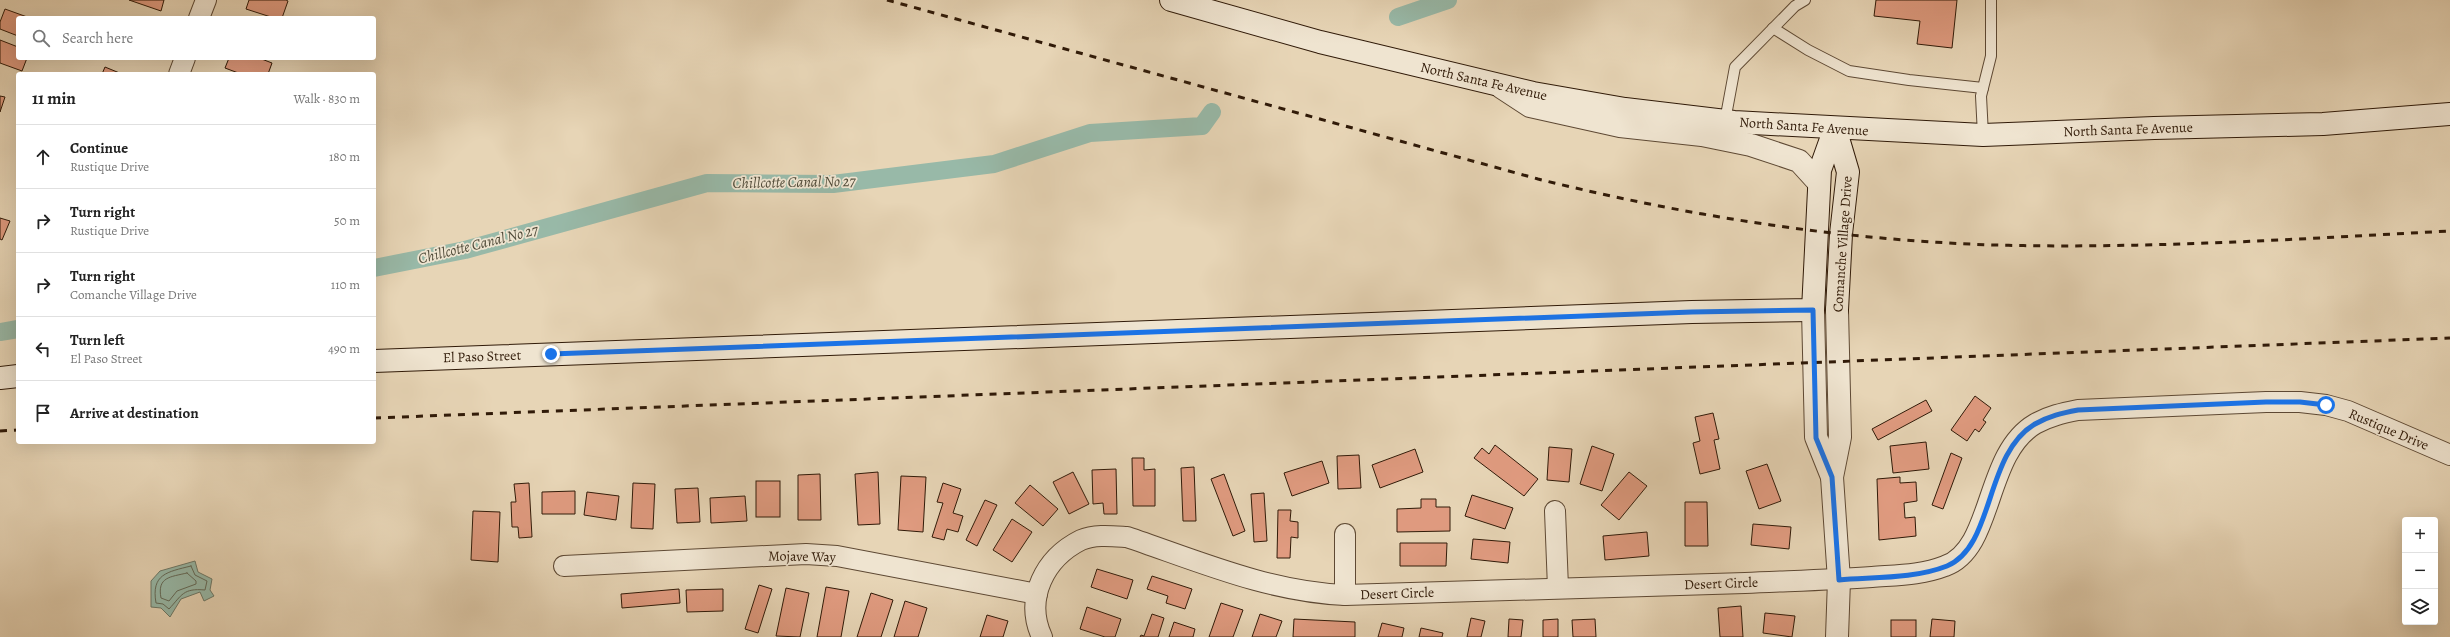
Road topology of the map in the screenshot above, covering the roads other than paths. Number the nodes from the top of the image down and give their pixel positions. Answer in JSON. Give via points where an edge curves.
{"nodes":[{"id":1,"x":206,"y":0,"type":"edge"},
{"id":2,"x":1171,"y":0,"type":"edge"},
{"id":3,"x":1805,"y":0,"type":"edge"},
{"id":4,"x":1991,"y":0,"type":"edge"},
{"id":5,"x":200,"y":16,"type":"edge"},
{"id":6,"x":1774,"y":28,"type":"junction"},
{"id":7,"x":183,"y":60,"type":"edge"},
{"id":8,"x":180,"y":72,"type":"edge"},
{"id":9,"x":1501,"y":86,"type":"junction"},
{"id":10,"x":1984,"y":88,"type":"junction"},
{"id":11,"x":2450,"y":114,"type":"edge"},
{"id":12,"x":1725,"y":120,"type":"junction"},
{"id":13,"x":1834,"y":128,"type":"junction"},
{"id":14,"x":1983,"y":135,"type":"junction"},
{"id":15,"x":1820,"y":183,"type":"junction"},
{"id":16,"x":1813,"y":310,"type":"junction"},
{"id":17,"x":376,"y":361,"type":"edge"},
{"id":18,"x":16,"y":376,"type":"edge"},
{"id":19,"x":0,"y":378,"type":"edge"},
{"id":20,"x":2450,"y":455,"type":"edge"},
{"id":21,"x":1832,"y":477,"type":"junction"},
{"id":22,"x":1555,"y":511,"type":"dead end"},
{"id":23,"x":1345,"y":534,"type":"dead end"},
{"id":24,"x":564,"y":566,"type":"dead end"},
{"id":25,"x":1839,"y":580,"type":"junction"},
{"id":26,"x":1558,"y":588,"type":"junction"},
{"id":27,"x":1037,"y":594,"type":"junction"},
{"id":28,"x":1345,"y":595,"type":"junction"},
{"id":29,"x":1042,"y":637,"type":"edge"},
{"id":30,"x":1837,"y":637,"type":"edge"}],
"edges":[{"from":1,"to":5,"type":"street"},
{"from":2,"to":9,"type":"main road","name":"North Santa Fe Avenue","via":[[1320,42]]},
{"from":3,"to":6,"type":"lane","via":[[1795,6]]},
{"from":4,"to":10,"type":"lane","via":[[1991,56]]},
{"from":6,"to":10,"type":"lane","via":[[1808,50],[1849,71]]},
{"from":6,"to":12,"type":"lane","via":[[1735,67]]},
{"from":7,"to":8,"type":"street"},
{"from":9,"to":12,"type":"main road","name":"North Santa Fe Avenue","via":[[1618,108]]},
{"from":9,"to":15,"type":"main road","via":[[1530,106],[1620,126],[1702,135],[1751,145],[1799,161]]},
{"from":10,"to":14,"type":"lane","via":[[1981,96]]},
{"from":11,"to":14,"type":"main road","name":"North Santa Fe Avenue","via":[[2322,124]]},
{"from":12,"to":13,"type":"main road","name":"North Santa Fe Avenue"},
{"from":13,"to":14,"type":"main road","name":"North Santa Fe Avenue"},
{"from":13,"to":15,"type":"main road","name":"Comanche Village Drive","via":[[1820,170]]},
{"from":13,"to":21,"type":"main road","name":"Comanche Village Drive","via":[[1848,172],[1841,234],[1837,310],[1840,437]]},
{"from":15,"to":16,"type":"main road","name":"Comanche Village Drive"},
{"from":16,"to":17,"type":"main road","name":"El Paso Street","via":[[1692,312]]},
{"from":16,"to":21,"type":"main road","name":"Comanche Village Drive","via":[[1816,438]]},
{"from":18,"to":19,"type":"main road"},
{"from":20,"to":25,"type":"street","name":"Rustique Drive","via":[[2348,411],[2300,402],[2078,410],[2054,414],[2033,425],[2016,442],[1999,468],[1979,529],[1970,546],[1956,561],[1925,572]]},
{"from":21,"to":25,"type":"main road","name":"Comanche Village Drive"},
{"from":22,"to":26,"type":"street"},
{"from":23,"to":28,"type":"street"},
{"from":24,"to":27,"type":"street","name":"Mojave Way","via":[[806,554],[836,556]]},
{"from":25,"to":26,"type":"street","name":"Desert Circle"},
{"from":25,"to":30,"type":"main road","name":"Comanche Village Drive"},
{"from":26,"to":28,"type":"street","name":"Desert Circle"},
{"from":27,"to":28,"type":"street","name":"Desert Circle","via":[[1044,573],[1062,553],[1082,540],[1105,536],[1127,537],[1272,586],[1316,594]]},
{"from":27,"to":29,"type":"street","name":"Desert Circle","via":[[1036,624]]}]}
